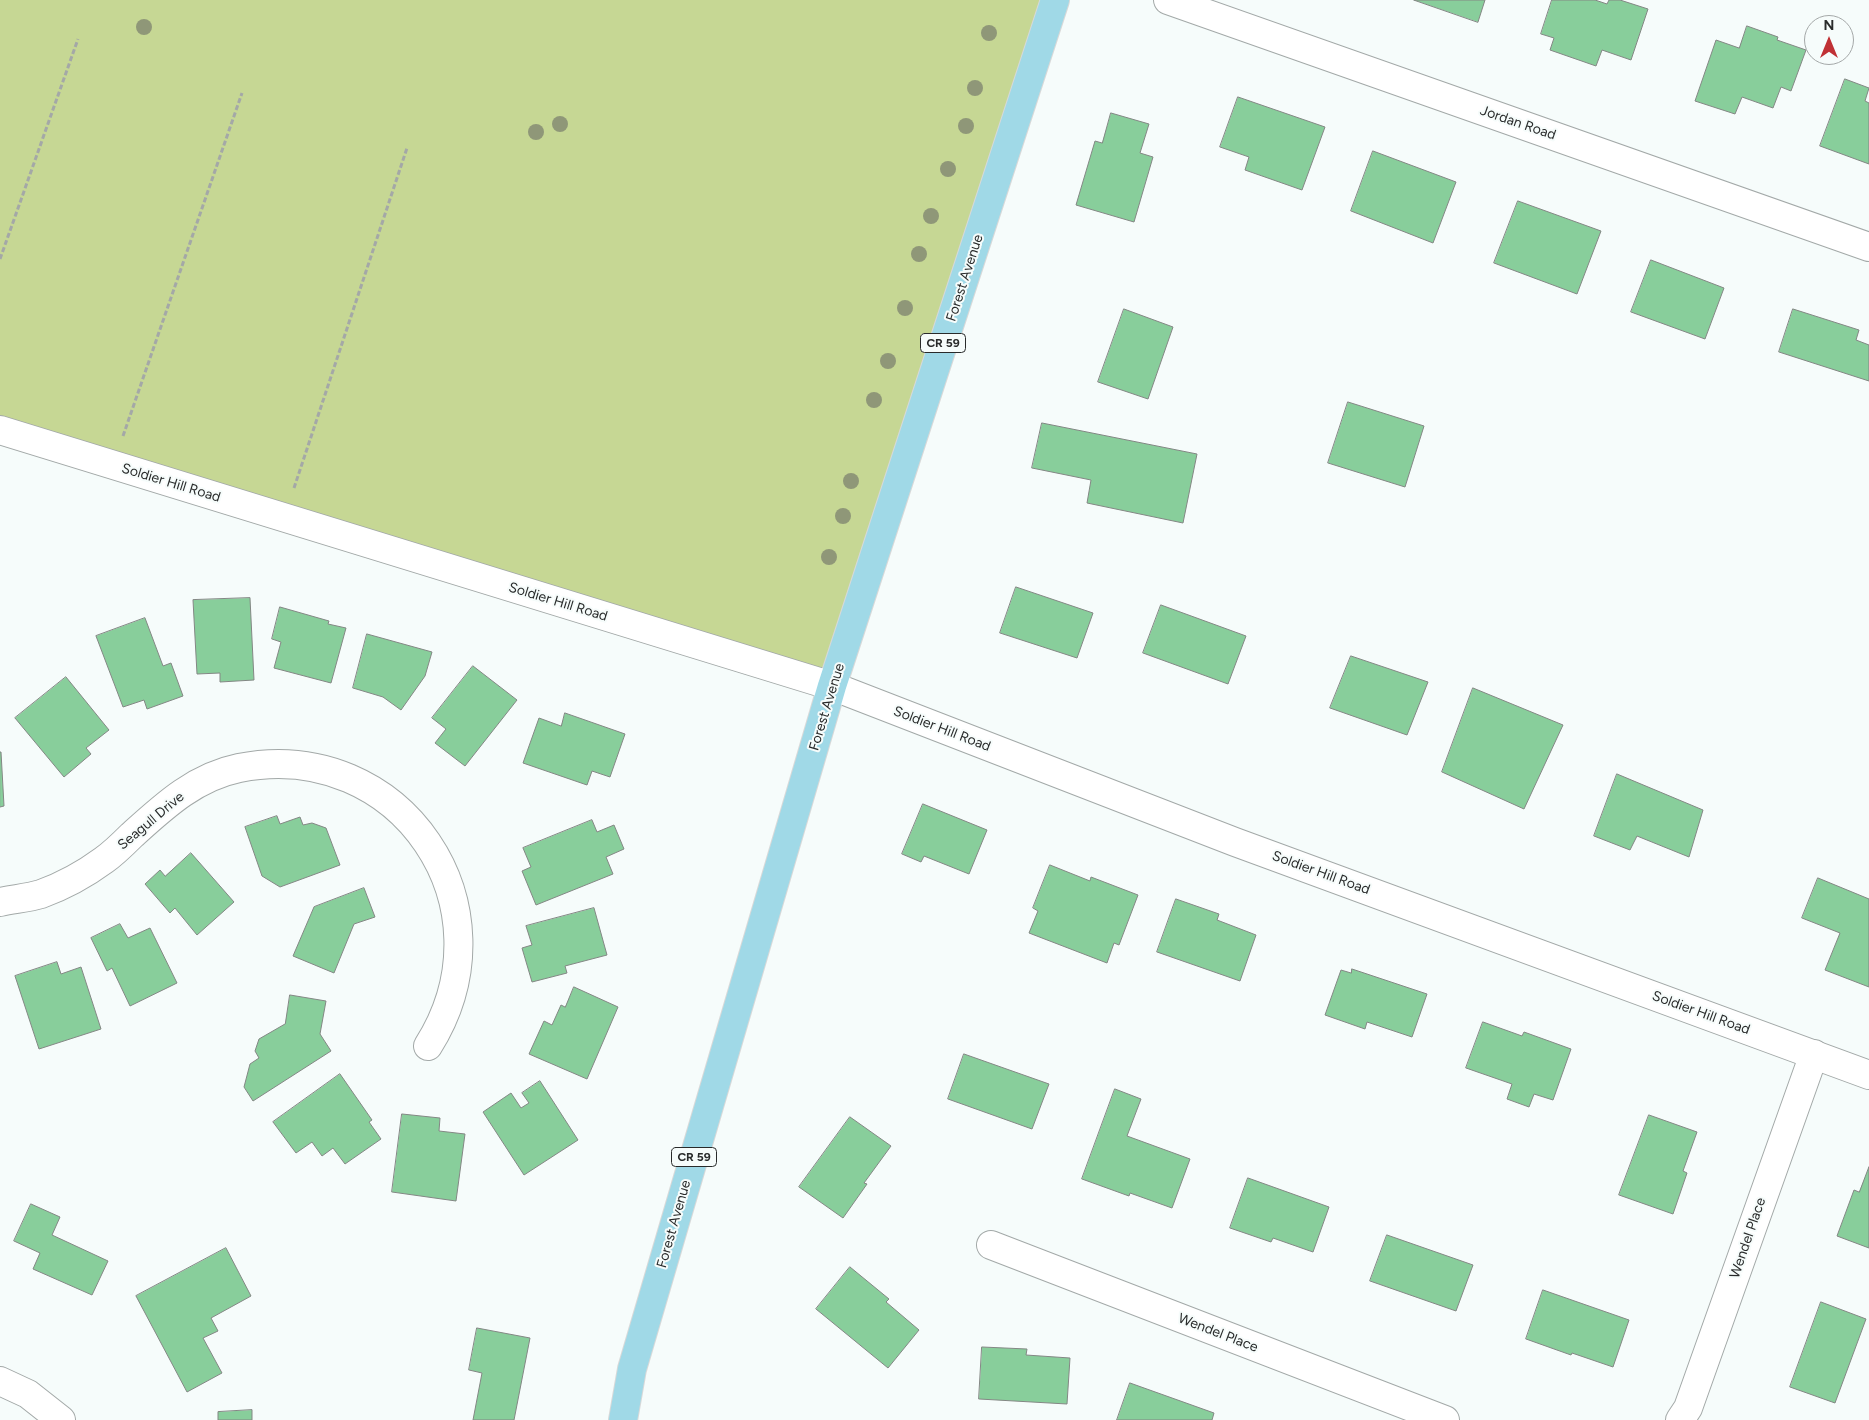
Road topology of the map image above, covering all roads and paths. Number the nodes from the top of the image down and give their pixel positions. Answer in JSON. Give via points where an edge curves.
{"nodes":[{"id":1,"x":1055,"y":0,"type":"edge"},
{"id":2,"x":1168,"y":0,"type":"edge"},
{"id":3,"x":78,"y":39,"type":"dead end"},
{"id":4,"x":242,"y":93,"type":"dead end"},
{"id":5,"x":408,"y":148,"type":"dead end"},
{"id":6,"x":1869,"y":247,"type":"edge"},
{"id":7,"x":0,"y":259,"type":"edge"},
{"id":8,"x":0,"y":430,"type":"edge"},
{"id":9,"x":113,"y":465,"type":"junction"},
{"id":10,"x":285,"y":518,"type":"junction"},
{"id":11,"x":832,"y":686,"type":"junction"},
{"id":12,"x":0,"y":902,"type":"edge"},
{"id":13,"x":428,"y":1046,"type":"dead end"},
{"id":14,"x":1814,"y":1054,"type":"junction"},
{"id":15,"x":1869,"y":1075,"type":"edge"},
{"id":16,"x":991,"y":1245,"type":"dead end"},
{"id":17,"x":0,"y":1381,"type":"edge"},
{"id":18,"x":60,"y":1420,"type":"edge"},
{"id":19,"x":623,"y":1420,"type":"edge"},
{"id":20,"x":1445,"y":1420,"type":"edge"},
{"id":21,"x":1680,"y":1420,"type":"edge"}],
"edges":[{"from":1,"to":11,"type":"main road","name":"Forest Avenue","number":"CR 59"},
{"from":2,"to":6,"type":"street","name":"Jordan Road"},
{"from":3,"to":7,"type":"path"},
{"from":4,"to":9,"type":"path"},
{"from":5,"to":10,"type":"path"},
{"from":8,"to":9,"type":"street","name":"Soldier Hill Road"},
{"from":9,"to":10,"type":"street","name":"Soldier Hill Road"},
{"from":10,"to":11,"type":"street","name":"Soldier Hill Road"},
{"from":11,"to":14,"type":"street","name":"Soldier Hill Road","via":[[1234,842]]},
{"from":11,"to":19,"type":"main road","name":"Forest Avenue","number":"CR 59","via":[[632,1369]]},
{"from":12,"to":13,"type":"street","name":"Seagull Drive","via":[[40,894],[78,878],[106,859],[170,800],[202,781],[238,769],[272,764],[307,766],[344,776],[377,793],[404,815],[428,843],[448,880],[457,916],[459,954],[453,994],[439,1029]]},
{"from":14,"to":15,"type":"street","name":"Soldier Hill Road"},
{"from":14,"to":21,"type":"street","name":"Wendel Place","via":[[1688,1408]]},
{"from":16,"to":20,"type":"street","name":"Wendel Place"},
{"from":17,"to":18,"type":"street","via":[[28,1394]]}]}
